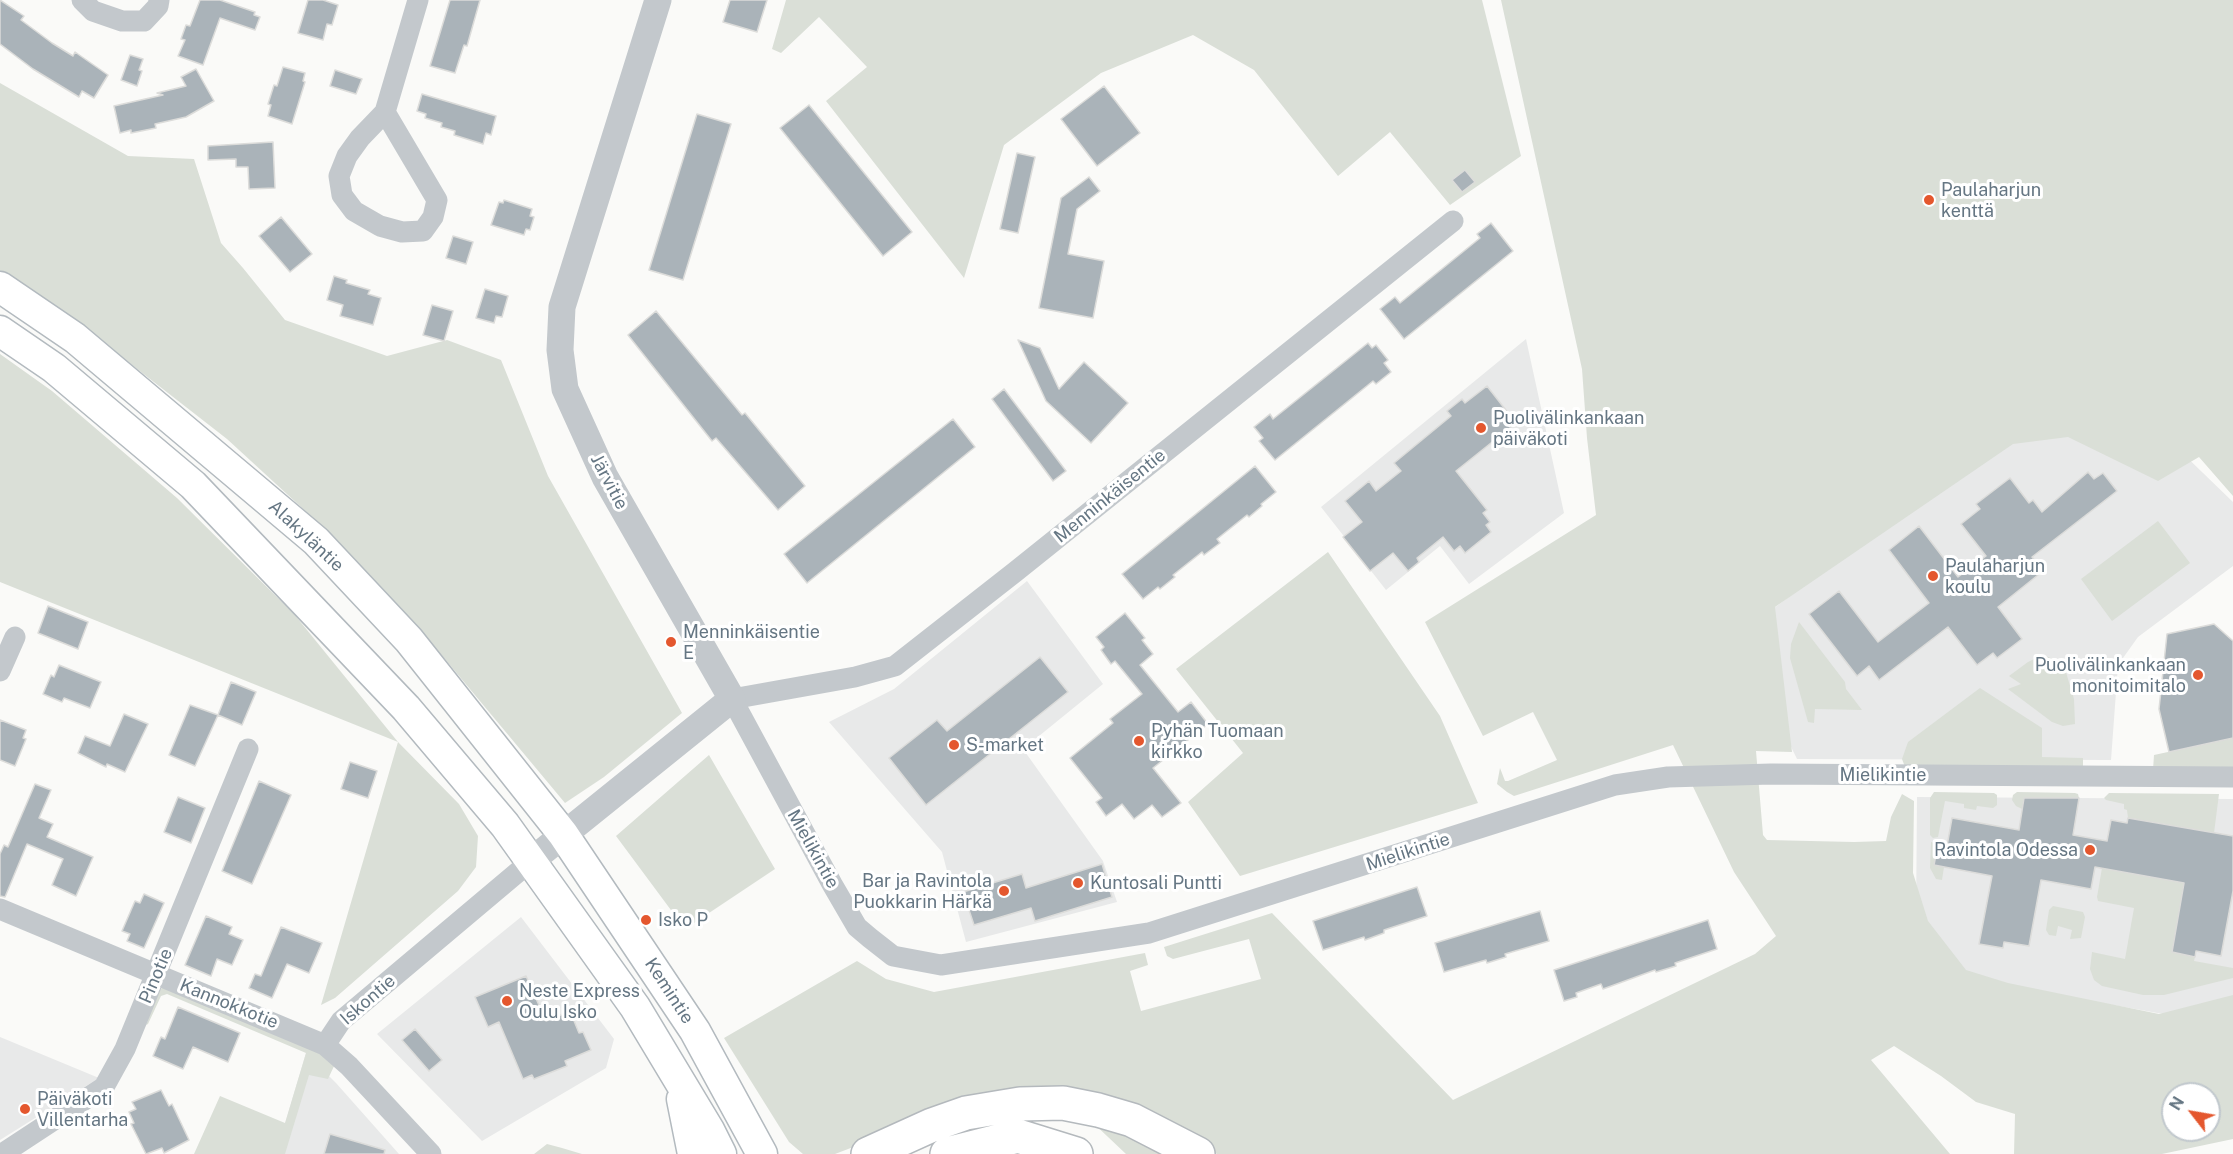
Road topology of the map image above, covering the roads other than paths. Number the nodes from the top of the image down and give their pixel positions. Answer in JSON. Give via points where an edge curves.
{"nodes":[{"id":1,"x":82,"y":0,"type":"edge"},
{"id":2,"x":159,"y":0,"type":"edge"},
{"id":3,"x":418,"y":0,"type":"edge"},
{"id":4,"x":658,"y":0,"type":"edge"},
{"id":5,"x":385,"y":112,"type":"junction"},
{"id":6,"x":1453,"y":221,"type":"dead end"},
{"id":7,"x":0,"y":287,"type":"edge"},
{"id":8,"x":0,"y":331,"type":"edge"},
{"id":9,"x":15,"y":637,"type":"dead end"},
{"id":10,"x":0,"y":671,"type":"edge"},
{"id":11,"x":732,"y":699,"type":"junction"},
{"id":12,"x":248,"y":749,"type":"dead end"},
{"id":13,"x":2233,"y":777,"type":"edge"},
{"id":14,"x":563,"y":834,"type":"junction"},
{"id":15,"x":531,"y":861,"type":"junction"},
{"id":16,"x":0,"y":909,"type":"edge"},
{"id":17,"x":156,"y":974,"type":"junction"},
{"id":18,"x":325,"y":1045,"type":"junction"},
{"id":19,"x":678,"y":1078,"type":"junction"},
{"id":20,"x":2,"y":1154,"type":"edge"},
{"id":21,"x":431,"y":1154,"type":"edge"},
{"id":22,"x":693,"y":1154,"type":"edge"},
{"id":23,"x":721,"y":1154,"type":"edge"},
{"id":24,"x":762,"y":1154,"type":"edge"},
{"id":25,"x":868,"y":1154,"type":"edge"},
{"id":26,"x":946,"y":1154,"type":"edge"},
{"id":27,"x":1076,"y":1154,"type":"edge"},
{"id":28,"x":1198,"y":1154,"type":"edge"}],
"edges":[{"from":1,"to":2,"type":"street","via":[[93,11],[122,21],[144,21]]},
{"from":3,"to":5,"type":"street"},
{"from":4,"to":11,"type":"street","name":"Järvitie","via":[[562,307],[560,350],[565,389],[605,477]]},
{"from":5,"to":5,"type":"street","via":[[347,156],[339,176],[342,195],[354,211],[380,226],[402,232],[423,231],[433,217],[437,200]]},
{"from":6,"to":11,"type":"street","name":"Menninkäisentie","via":[[895,666]]},
{"from":7,"to":14,"type":"main road","name":"Alakyläntie","via":[[75,338],[316,541],[409,640]]},
{"from":8,"to":15,"type":"main road","via":[[54,368],[193,485],[406,708]]},
{"from":9,"to":10,"type":"street"},
{"from":11,"to":13,"type":"street","name":"Mielikintie","via":[[857,927],[893,956],[941,965],[1149,933],[1585,795],[1668,777]]},
{"from":11,"to":14,"type":"street"},
{"from":12,"to":17,"type":"street","name":"Pinotie"},
{"from":14,"to":15,"type":"street"},
{"from":14,"to":24,"type":"main road","name":"Kemintie","via":[[695,1031]]},
{"from":15,"to":18,"type":"street","name":"Iskontie","via":[[341,1021]]},
{"from":15,"to":19,"type":"main road","name":"Kemintie","via":[[635,1007]]},
{"from":16,"to":17,"type":"street","name":"Kannokkotie"},
{"from":17,"to":18,"type":"street","name":"Kannokkotie"},
{"from":17,"to":20,"type":"street","name":"Pinotie","via":[[105,1087]]},
{"from":18,"to":21,"type":"street"},
{"from":19,"to":22,"type":"main road"},
{"from":19,"to":23,"type":"main road","name":"Kemintie"},
{"from":25,"to":28,"type":"highway","via":[[966,1113],[1020,1104],[1063,1103],[1132,1120]]},
{"from":26,"to":27,"type":"highway","via":[[1018,1136]]}]}
